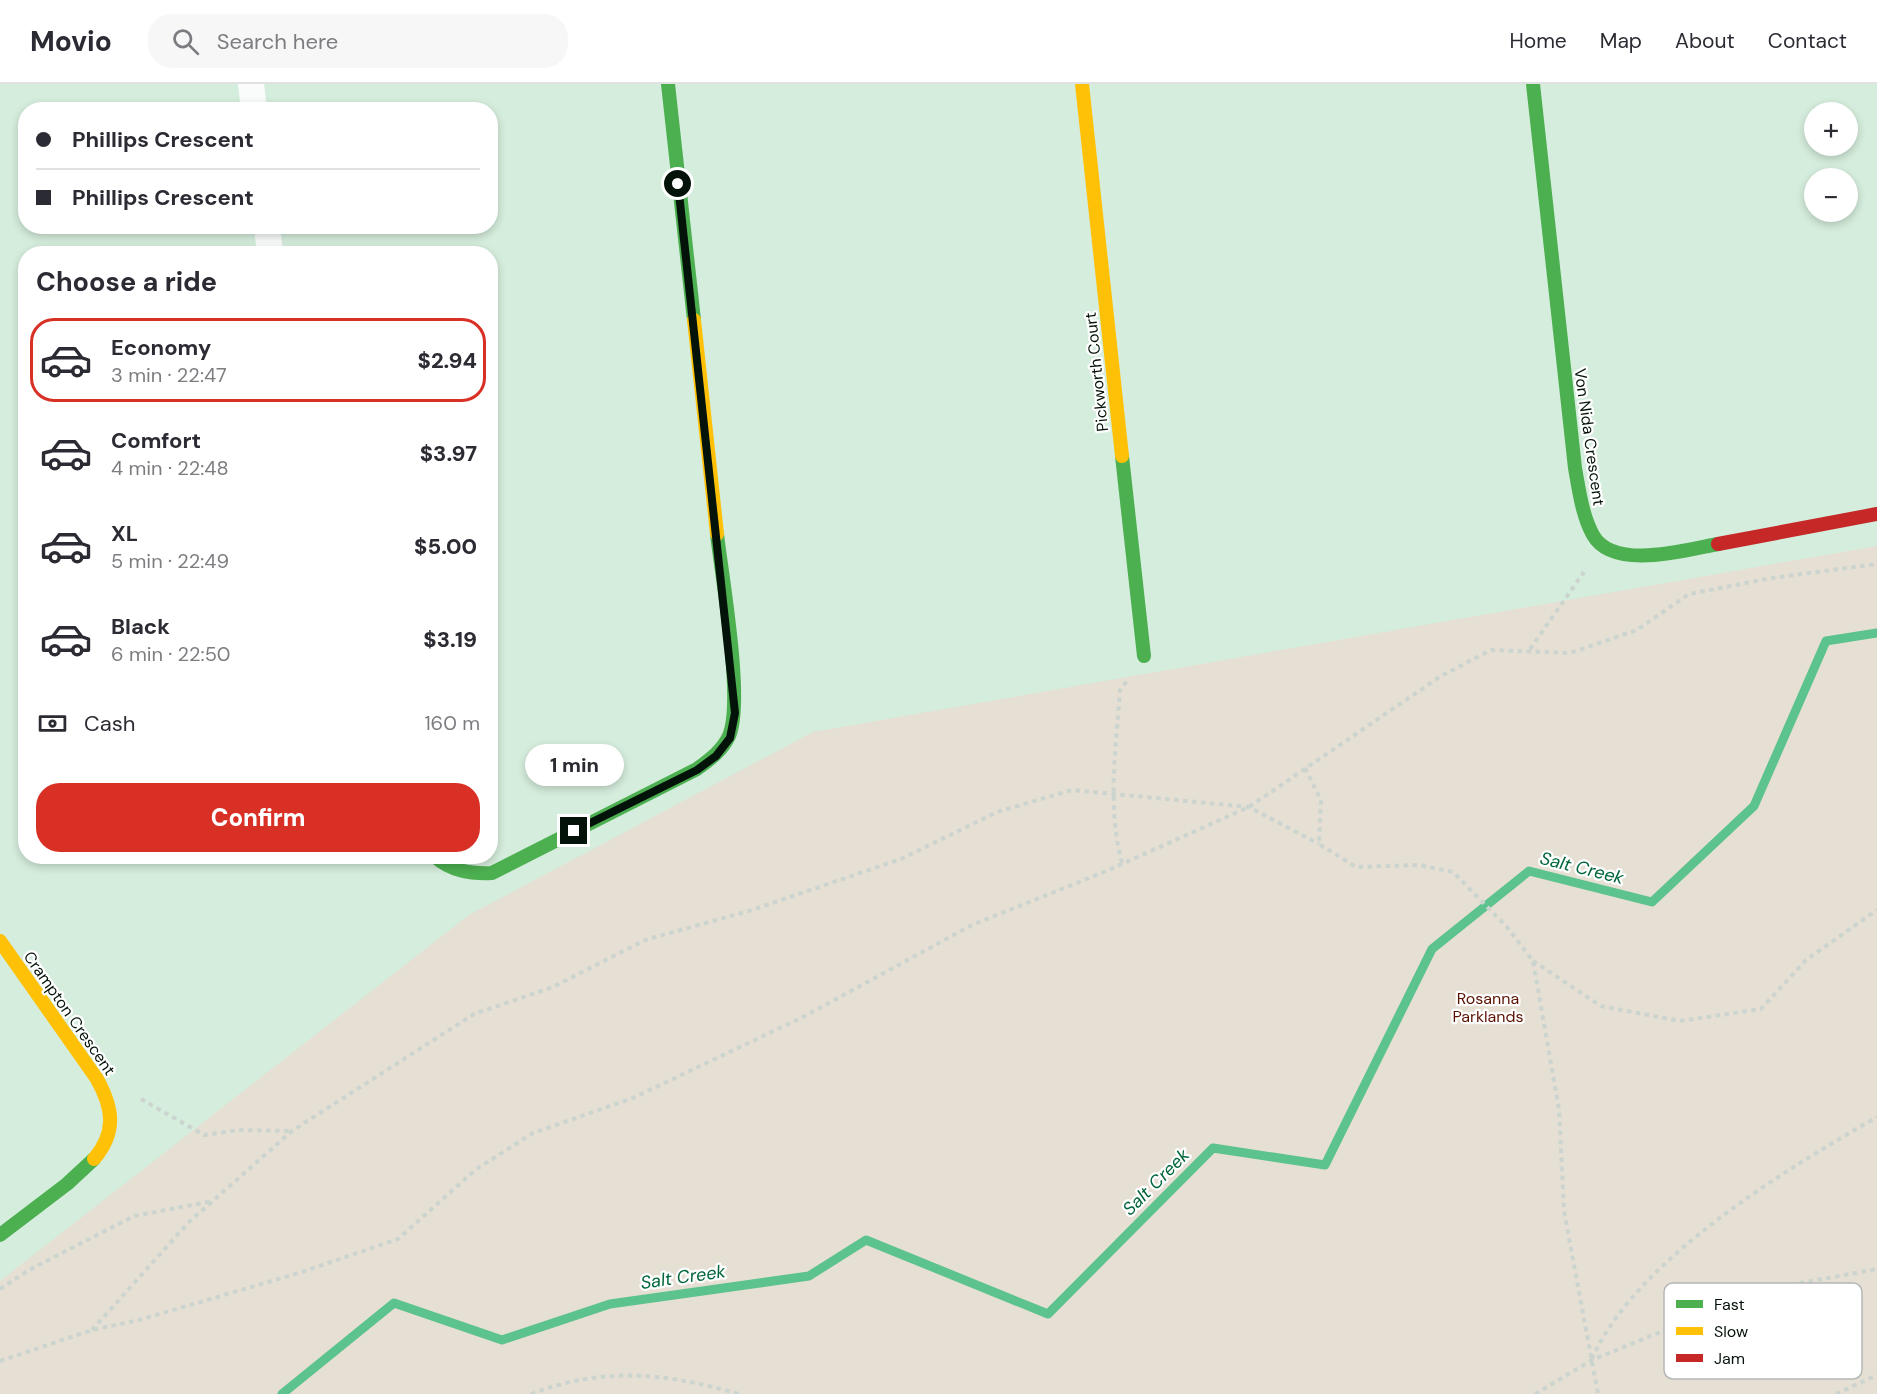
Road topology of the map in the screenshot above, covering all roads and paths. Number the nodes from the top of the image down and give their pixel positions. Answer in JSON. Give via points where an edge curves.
{"nodes":[{"id":1,"x":251,"y":84,"type":"edge"},
{"id":2,"x":668,"y":84,"type":"edge"},
{"id":3,"x":1082,"y":84,"type":"edge"},
{"id":4,"x":1533,"y":84,"type":"edge"},
{"id":5,"x":253,"y":102,"type":"edge"},
{"id":6,"x":1877,"y":514,"type":"edge"},
{"id":7,"x":1602,"y":546,"type":"junction"},
{"id":8,"x":1877,"y":564,"type":"edge"},
{"id":9,"x":1529,"y":650,"type":"junction"},
{"id":10,"x":1144,"y":656,"type":"joint"},
{"id":11,"x":1305,"y":768,"type":"junction"},
{"id":12,"x":1114,"y":792,"type":"junction"},
{"id":13,"x":1249,"y":807,"type":"junction"},
{"id":14,"x":1319,"y":844,"type":"junction"},
{"id":15,"x":1122,"y":863,"type":"junction"},
{"id":16,"x":447,"y":864,"type":"edge"},
{"id":17,"x":1877,"y":910,"type":"edge"},
{"id":18,"x":0,"y":941,"type":"edge"},
{"id":19,"x":1533,"y":961,"type":"junction"},
{"id":20,"x":110,"y":1103,"type":"junction"},
{"id":21,"x":1877,"y":1118,"type":"edge"},
{"id":22,"x":292,"y":1131,"type":"junction"},
{"id":23,"x":213,"y":1201,"type":"junction"},
{"id":24,"x":0,"y":1235,"type":"edge"},
{"id":25,"x":1877,"y":1269,"type":"edge"},
{"id":26,"x":1811,"y":1283,"type":"edge"},
{"id":27,"x":0,"y":1289,"type":"edge"},
{"id":28,"x":92,"y":1330,"type":"junction"},
{"id":29,"x":1664,"y":1331,"type":"edge"},
{"id":30,"x":1592,"y":1360,"type":"junction"},
{"id":31,"x":0,"y":1361,"type":"edge"},
{"id":32,"x":1877,"y":1375,"type":"edge"},
{"id":33,"x":531,"y":1394,"type":"edge"},
{"id":34,"x":739,"y":1394,"type":"edge"},
{"id":35,"x":1535,"y":1394,"type":"edge"},
{"id":36,"x":1598,"y":1394,"type":"edge"},
{"id":37,"x":1836,"y":1394,"type":"edge"}],
"edges":[{"from":1,"to":5,"type":"street"},
{"from":2,"to":16,"type":"street","via":[[734,692],[730,738],[716,756],[697,770],[492,873],[457,870]]},
{"from":3,"to":10,"type":"street","name":"Pickworth Court"},
{"from":4,"to":7,"type":"street","name":"Von Nida Crescent","via":[[1575,468],[1586,520]]},
{"from":6,"to":7,"type":"street","via":[[1660,555],[1617,554]]},
{"from":7,"to":9,"type":"path"},
{"from":8,"to":9,"type":"path","via":[[1689,594],[1636,630],[1570,653]]},
{"from":9,"to":11,"type":"path","via":[[1491,650],[1441,675]]},
{"from":10,"to":12,"type":"path","via":[[1120,690]]},
{"from":11,"to":13,"type":"path"},
{"from":11,"to":14,"type":"path","via":[[1321,800]]},
{"from":12,"to":13,"type":"path"},
{"from":12,"to":15,"type":"path","via":[[1116,840]]},
{"from":12,"to":22,"type":"path","via":[[1072,790],[997,813],[901,859],[752,910],[645,940],[553,987],[474,1014]]},
{"from":13,"to":14,"type":"path"},
{"from":13,"to":15,"type":"path"},
{"from":14,"to":19,"type":"path","via":[[1356,867],[1419,865],[1453,872],[1507,927]]},
{"from":15,"to":28,"type":"path","via":[[972,925],[805,1016],[633,1098],[533,1133],[475,1170],[398,1239],[299,1273],[140,1320]]},
{"from":17,"to":19,"type":"path","via":[[1806,960],[1761,1009],[1749,1011],[1680,1021],[1601,1006]]},
{"from":18,"to":20,"type":"street","name":"Crampton Crescent"},
{"from":19,"to":30,"type":"path","via":[[1559,1109],[1564,1211]]},
{"from":20,"to":22,"type":"path","via":[[132,1095],[204,1135],[239,1130]]},
{"from":20,"to":24,"type":"street","via":[[112,1124],[101,1152]]},
{"from":21,"to":30,"type":"path","via":[[1823,1149],[1696,1236],[1618,1314]]},
{"from":22,"to":23,"type":"path"},
{"from":23,"to":27,"type":"path","via":[[134,1216]]},
{"from":23,"to":28,"type":"path","via":[[139,1275]]},
{"from":25,"to":26,"type":"path"},
{"from":28,"to":31,"type":"path"},
{"from":29,"to":30,"type":"path"},
{"from":30,"to":35,"type":"path"},
{"from":30,"to":36,"type":"path"},
{"from":32,"to":37,"type":"path"},
{"from":33,"to":34,"type":"path","via":[[569,1382],[642,1374],[683,1378]]}]}
